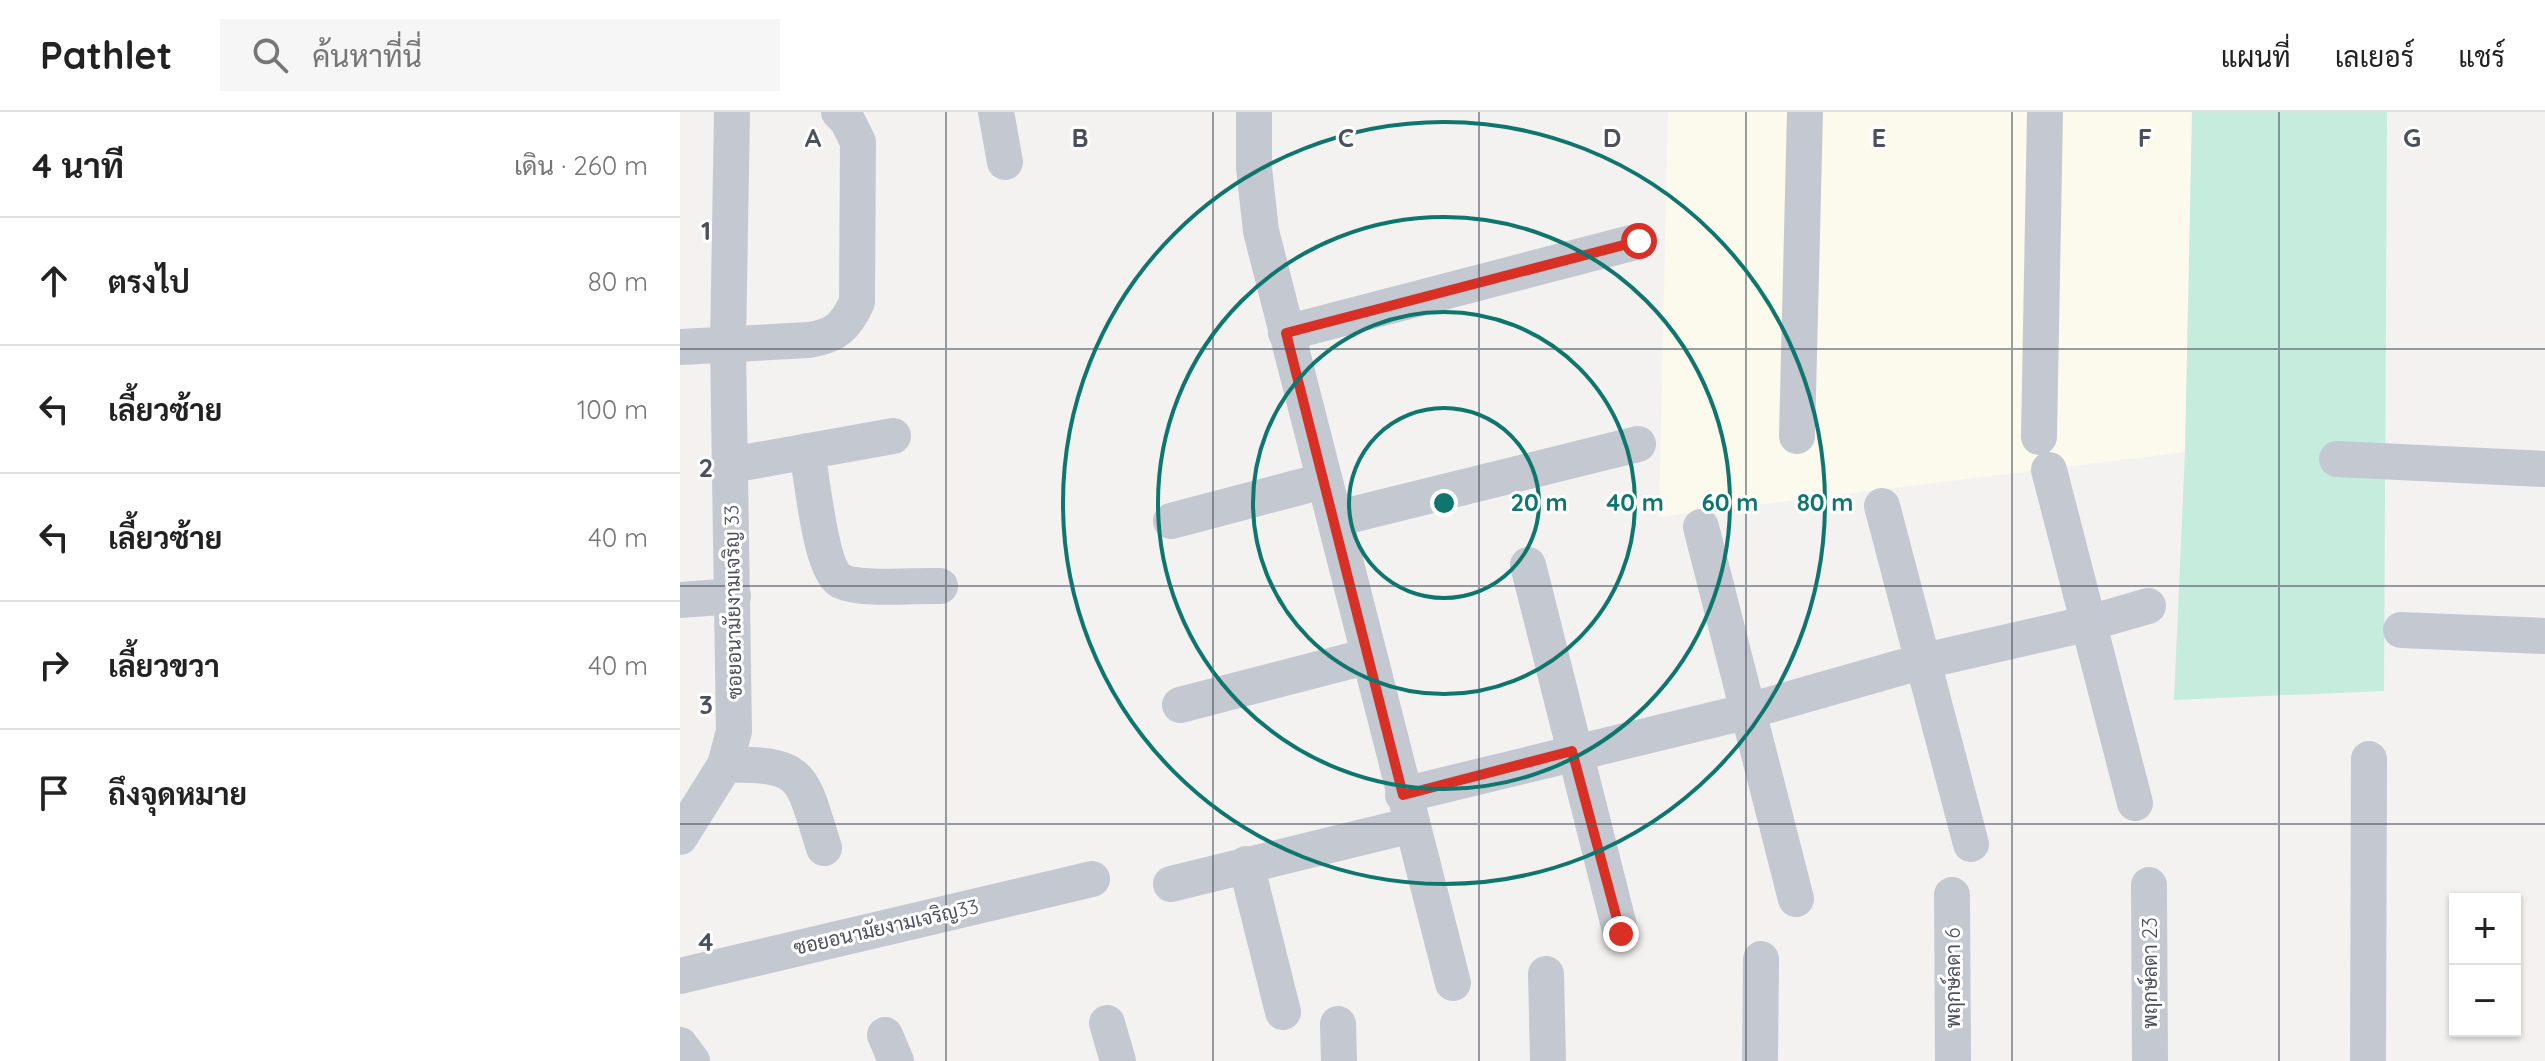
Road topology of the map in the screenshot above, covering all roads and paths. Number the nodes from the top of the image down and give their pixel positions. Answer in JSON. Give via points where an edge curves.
{"nodes":[{"id":1,"x":732,"y":112,"type":"edge"},
{"id":2,"x":839,"y":112,"type":"edge"},
{"id":3,"x":996,"y":112,"type":"edge"},
{"id":4,"x":1254,"y":112,"type":"edge"},
{"id":5,"x":1805,"y":112,"type":"edge"},
{"id":6,"x":2045,"y":112,"type":"edge"},
{"id":7,"x":1005,"y":162,"type":"dead end"},
{"id":8,"x":1639,"y":241,"type":"dead end"},
{"id":9,"x":1286,"y":333,"type":"junction"},
{"id":10,"x":728,"y":346,"type":"junction"},
{"id":11,"x":680,"y":347,"type":"edge"},
{"id":12,"x":893,"y":436,"type":"dead end"},
{"id":13,"x":1797,"y":436,"type":"dead end"},
{"id":14,"x":1638,"y":444,"type":"dead end"},
{"id":15,"x":807,"y":451,"type":"junction"},
{"id":16,"x":2337,"y":459,"type":"dead end"},
{"id":17,"x":731,"y":465,"type":"junction"},
{"id":18,"x":2545,"y":469,"type":"edge"},
{"id":19,"x":1323,"y":481,"type":"junction"},
{"id":20,"x":1882,"y":506,"type":"dead end"},
{"id":21,"x":1335,"y":519,"type":"junction"},
{"id":22,"x":1171,"y":521,"type":"dead end"},
{"id":23,"x":1701,"y":527,"type":"dead end"},
{"id":24,"x":1528,"y":565,"type":"dead end"},
{"id":25,"x":940,"y":586,"type":"dead end"},
{"id":26,"x":733,"y":596,"type":"junction"},
{"id":27,"x":680,"y":600,"type":"edge"},
{"id":28,"x":2148,"y":606,"type":"dead end"},
{"id":29,"x":2086,"y":624,"type":"junction"},
{"id":30,"x":2401,"y":630,"type":"dead end"},
{"id":31,"x":2545,"y":636,"type":"edge"},
{"id":32,"x":1369,"y":656,"type":"junction"},
{"id":33,"x":1920,"y":662,"type":"junction"},
{"id":34,"x":1180,"y":705,"type":"dead end"},
{"id":35,"x":1745,"y":712,"type":"junction"},
{"id":36,"x":1572,"y":751,"type":"junction"},
{"id":37,"x":2369,"y":759,"type":"dead end"},
{"id":38,"x":725,"y":765,"type":"junction"},
{"id":39,"x":2135,"y":803,"type":"dead end"},
{"id":40,"x":1408,"y":810,"type":"junction"},
{"id":41,"x":680,"y":837,"type":"edge"},
{"id":42,"x":1971,"y":844,"type":"dead end"},
{"id":43,"x":824,"y":848,"type":"dead end"},
{"id":44,"x":1246,"y":864,"type":"junction"},
{"id":45,"x":1092,"y":879,"type":"dead end"},
{"id":46,"x":1171,"y":884,"type":"dead end"},
{"id":47,"x":2149,"y":885,"type":"dead end"},
{"id":48,"x":1952,"y":895,"type":"dead end"},
{"id":49,"x":1796,"y":899,"type":"dead end"},
{"id":50,"x":1621,"y":934,"type":"dead end"},
{"id":51,"x":1761,"y":959,"type":"dead end"},
{"id":52,"x":1546,"y":974,"type":"dead end"},
{"id":53,"x":680,"y":976,"type":"edge"},
{"id":54,"x":1453,"y":983,"type":"dead end"},
{"id":55,"x":1283,"y":1012,"type":"dead end"},
{"id":56,"x":1107,"y":1023,"type":"dead end"},
{"id":57,"x":1338,"y":1024,"type":"dead end"},
{"id":58,"x":680,"y":1045,"type":"edge"},
{"id":59,"x":692,"y":1061,"type":"edge"},
{"id":60,"x":1118,"y":1061,"type":"edge"},
{"id":61,"x":1339,"y":1061,"type":"edge"},
{"id":62,"x":1548,"y":1061,"type":"edge"},
{"id":63,"x":1760,"y":1061,"type":"edge"},
{"id":64,"x":1953,"y":1061,"type":"edge"},
{"id":65,"x":2150,"y":1061,"type":"edge"},
{"id":66,"x":2368,"y":1061,"type":"edge"}],
"edges":[{"from":1,"to":10,"type":"street","name":"ซอยอนามัยงามเจริญ 33"},
{"from":2,"to":10,"type":"street","via":[[858,142],[857,302],[846,324],[828,337]]},
{"from":3,"to":7,"type":"street"},
{"from":4,"to":9,"type":"street","via":[[1257,209]]},
{"from":5,"to":13,"type":"street"},
{"from":6,"to":29,"type":"street","via":[[2044,454]]},
{"from":8,"to":9,"type":"street"},
{"from":9,"to":19,"type":"street"},
{"from":10,"to":11,"type":"street"},
{"from":10,"to":17,"type":"street","name":"ซอยอนามัยงามเจริญ 33"},
{"from":12,"to":15,"type":"street"},
{"from":14,"to":21,"type":"street"},
{"from":15,"to":17,"type":"street"},
{"from":15,"to":25,"type":"street","via":[[827,564],[839,580]]},
{"from":16,"to":18,"type":"street"},
{"from":17,"to":26,"type":"street","name":"ซอยอนามัยงามเจริญ 33"},
{"from":19,"to":21,"type":"street"},
{"from":19,"to":22,"type":"street"},
{"from":20,"to":33,"type":"street"},
{"from":21,"to":32,"type":"street"},
{"from":23,"to":35,"type":"street"},
{"from":24,"to":36,"type":"street"},
{"from":26,"to":27,"type":"street"},
{"from":26,"to":38,"type":"street","name":"ซอยอนามัยงามเจริญ 33","via":[[734,731]]},
{"from":28,"to":29,"type":"street"},
{"from":29,"to":33,"type":"street"},
{"from":29,"to":39,"type":"street"},
{"from":30,"to":31,"type":"street"},
{"from":32,"to":34,"type":"street"},
{"from":32,"to":40,"type":"street"},
{"from":33,"to":35,"type":"street"},
{"from":33,"to":42,"type":"street"},
{"from":35,"to":36,"type":"street"},
{"from":35,"to":49,"type":"street"},
{"from":36,"to":40,"type":"street"},
{"from":36,"to":50,"type":"street"},
{"from":37,"to":66,"type":"street"},
{"from":38,"to":41,"type":"street","name":"ซอยอนามัยงามเจริญ 33"},
{"from":38,"to":43,"type":"street","via":[[773,764],[795,777],[806,791]]},
{"from":40,"to":44,"type":"street"},
{"from":40,"to":54,"type":"street"},
{"from":44,"to":46,"type":"street"},
{"from":44,"to":55,"type":"street"},
{"from":45,"to":53,"type":"street","name":"ซอยอนามัยงามเจริญ33"},
{"from":47,"to":65,"type":"street","name":"พฤกษ์ลดา 23"},
{"from":48,"to":64,"type":"street","name":"พฤกษ์ลดา 6"},
{"from":51,"to":63,"type":"street"},
{"from":52,"to":62,"type":"street"},
{"from":56,"to":60,"type":"street"},
{"from":57,"to":61,"type":"street"},
{"from":58,"to":59,"type":"street"}]}
